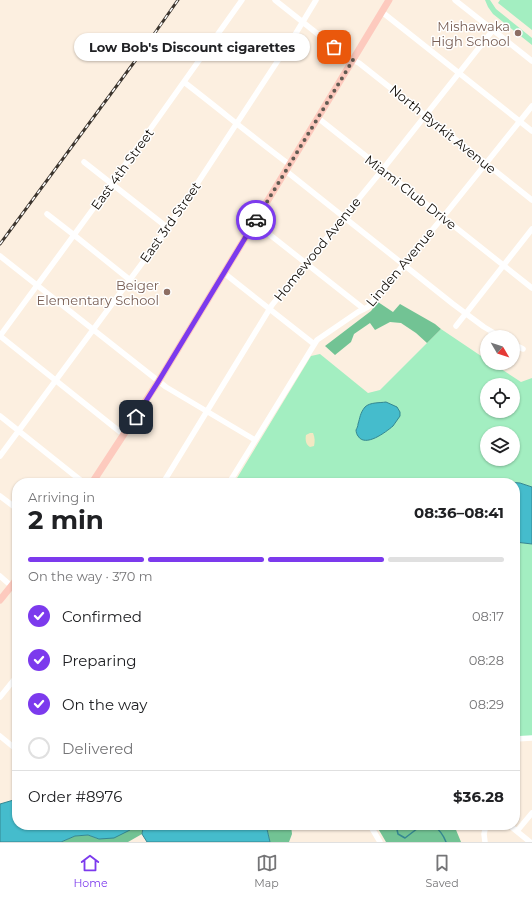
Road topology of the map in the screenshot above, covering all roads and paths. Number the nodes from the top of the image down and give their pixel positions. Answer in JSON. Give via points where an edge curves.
{"nodes":[{"id":1,"x":242,"y":0,"type":"edge"},
{"id":2,"x":274,"y":0,"type":"edge"},
{"id":3,"x":316,"y":0,"type":"edge"},
{"id":4,"x":389,"y":0,"type":"edge"},
{"id":5,"x":455,"y":0,"type":"edge"},
{"id":6,"x":382,"y":12,"type":"junction"},
{"id":7,"x":302,"y":22,"type":"junction"},
{"id":8,"x":493,"y":30,"type":"junction"},
{"id":9,"x":353,"y":60,"type":"junction"},
{"id":10,"x":532,"y":61,"type":"edge"},
{"id":11,"x":459,"y":73,"type":"junction"},
{"id":12,"x":184,"y":82,"type":"junction"},
{"id":13,"x":532,"y":106,"type":"edge"},
{"id":14,"x":425,"y":116,"type":"junction"},
{"id":15,"x":318,"y":118,"type":"junction"},
{"id":16,"x":520,"y":121,"type":"junction"},
{"id":17,"x":237,"y":123,"type":"junction"},
{"id":18,"x":532,"y":130,"type":"edge"},
{"id":19,"x":84,"y":162,"type":"dead end"},
{"id":20,"x":486,"y":164,"type":"junction"},
{"id":21,"x":288,"y":168,"type":"junction"},
{"id":22,"x":383,"y":169,"type":"junction"},
{"id":23,"x":112,"y":184,"type":"junction"},
{"id":24,"x":532,"y":200,"type":"edge"},
{"id":25,"x":46,"y":214,"type":"dead end"},
{"id":26,"x":344,"y":217,"type":"junction"},
{"id":27,"x":443,"y":217,"type":"junction"},
{"id":28,"x":254,"y":223,"type":"junction"},
{"id":29,"x":168,"y":228,"type":"junction"},
{"id":30,"x":532,"y":229,"type":"edge"},
{"id":31,"x":74,"y":235,"type":"junction"},
{"id":32,"x":0,"y":256,"type":"edge"},
{"id":33,"x":306,"y":263,"type":"junction"},
{"id":34,"x":403,"y":265,"type":"junction"},
{"id":35,"x":503,"y":265,"type":"junction"},
{"id":36,"x":224,"y":273,"type":"junction"},
{"id":37,"x":130,"y":280,"type":"junction"},
{"id":38,"x":37,"y":285,"type":"junction"},
{"id":39,"x":532,"y":288,"type":"edge"},
{"id":40,"x":269,"y":309,"type":"junction"},
{"id":41,"x":364,"y":309,"type":"junction"},
{"id":42,"x":466,"y":314,"type":"junction"},
{"id":43,"x":456,"y":326,"type":"dead end"},
{"id":44,"x":93,"y":330,"type":"junction"},
{"id":45,"x":489,"y":330,"type":"edge"},
{"id":46,"x":0,"y":336,"type":"edge"},
{"id":47,"x":314,"y":344,"type":"junction"},
{"id":48,"x":520,"y":348,"type":"edge"},
{"id":49,"x":523,"y":349,"type":"dead end"},
{"id":50,"x":56,"y":380,"type":"junction"},
{"id":51,"x":158,"y":382,"type":"junction"},
{"id":52,"x":207,"y":412,"type":"junction"},
{"id":53,"x":0,"y":416,"type":"edge"},
{"id":54,"x":18,"y":431,"type":"junction"},
{"id":55,"x":124,"y":435,"type":"junction"},
{"id":56,"x":255,"y":440,"type":"junction"},
{"id":57,"x":0,"y":456,"type":"edge"},
{"id":58,"x":78,"y":478,"type":"edge"},
{"id":59,"x":95,"y":478,"type":"edge"},
{"id":60,"x":166,"y":478,"type":"edge"},
{"id":61,"x":232,"y":478,"type":"edge"},
{"id":62,"x":0,"y":496,"type":"edge"},
{"id":63,"x":12,"y":505,"type":"edge"},
{"id":64,"x":0,"y":576,"type":"edge"},
{"id":65,"x":12,"y":586,"type":"edge"},
{"id":66,"x":12,"y":590,"type":"edge"},
{"id":67,"x":0,"y":600,"type":"edge"},
{"id":68,"x":12,"y":682,"type":"edge"},
{"id":69,"x":0,"y":697,"type":"edge"},
{"id":70,"x":0,"y":736,"type":"edge"},
{"id":71,"x":532,"y":738,"type":"edge"},
{"id":72,"x":520,"y":739,"type":"edge"},
{"id":73,"x":12,"y":746,"type":"edge"},
{"id":74,"x":532,"y":812,"type":"edge"},
{"id":75,"x":520,"y":827,"type":"edge"},
{"id":76,"x":373,"y":830,"type":"edge"},
{"id":77,"x":485,"y":830,"type":"edge"},
{"id":78,"x":517,"y":831,"type":"edge"},
{"id":79,"x":380,"y":842,"type":"edge"},
{"id":80,"x":485,"y":842,"type":"edge"},
{"id":81,"x":530,"y":842,"type":"edge"}],
"edges":[{"from":1,"to":12,"type":"street","name":"East 4th Street"},
{"from":2,"to":7,"type":"street","name":"North Byrkit Avenue"},
{"from":3,"to":7,"type":"street","name":"East 3rd Street"},
{"from":4,"to":6,"type":"main road"},
{"from":5,"to":8,"type":"street"},
{"from":6,"to":9,"type":"main road"},
{"from":6,"to":11,"type":"street"},
{"from":7,"to":9,"type":"street","name":"North Byrkit Avenue"},
{"from":7,"to":17,"type":"street","name":"East 3rd Street"},
{"from":8,"to":10,"type":"street"},
{"from":8,"to":11,"type":"street","name":"Homewood Avenue"},
{"from":9,"to":14,"type":"street","name":"North Byrkit Avenue"},
{"from":9,"to":15,"type":"main road"},
{"from":11,"to":14,"type":"street","name":"Homewood Avenue"},
{"from":11,"to":16,"type":"street"},
{"from":12,"to":17,"type":"street"},
{"from":12,"to":23,"type":"street","name":"East 4th Street"},
{"from":13,"to":16,"type":"street","name":"Linden Avenue"},
{"from":14,"to":20,"type":"street","name":"North Byrkit Avenue"},
{"from":14,"to":22,"type":"street","name":"Homewood Avenue"},
{"from":15,"to":21,"type":"main road"},
{"from":15,"to":22,"type":"street","name":"Miami Club Drive"},
{"from":16,"to":18,"type":"street"},
{"from":16,"to":20,"type":"street","name":"Linden Avenue"},
{"from":17,"to":21,"type":"street"},
{"from":17,"to":29,"type":"street","name":"East 3rd Street"},
{"from":19,"to":23,"type":"street"},
{"from":20,"to":24,"type":"street","name":"North Byrkit Avenue"},
{"from":20,"to":27,"type":"street","name":"Linden Avenue"},
{"from":21,"to":26,"type":"street"},
{"from":21,"to":28,"type":"main road"},
{"from":22,"to":26,"type":"street","name":"Homewood Avenue"},
{"from":22,"to":27,"type":"street","name":"Miami Club Drive"},
{"from":23,"to":29,"type":"street"},
{"from":23,"to":31,"type":"street","name":"East 4th Street"},
{"from":25,"to":31,"type":"street"},
{"from":26,"to":33,"type":"street","name":"Homewood Avenue"},
{"from":26,"to":34,"type":"street"},
{"from":27,"to":34,"type":"street","name":"Linden Avenue"},
{"from":27,"to":35,"type":"street","name":"Miami Club Drive"},
{"from":28,"to":33,"type":"street"},
{"from":28,"to":36,"type":"main road"},
{"from":29,"to":37,"type":"street","name":"East 3rd Street"},
{"from":30,"to":35,"type":"street"},
{"from":31,"to":37,"type":"street"},
{"from":31,"to":38,"type":"street","name":"East 4th Street"},
{"from":32,"to":38,"type":"street"},
{"from":33,"to":40,"type":"street","name":"Homewood Avenue"},
{"from":33,"to":41,"type":"street"},
{"from":34,"to":41,"type":"street","name":"Linden Avenue"},
{"from":34,"to":42,"type":"street"},
{"from":35,"to":39,"type":"street","name":"Miami Club Drive"},
{"from":35,"to":42,"type":"street"},
{"from":36,"to":40,"type":"street"},
{"from":36,"to":51,"type":"main road"},
{"from":37,"to":44,"type":"street","name":"East 3rd Street"},
{"from":38,"to":44,"type":"street"},
{"from":38,"to":46,"type":"street","name":"East 4th Street"},
{"from":40,"to":47,"type":"street"},
{"from":40,"to":52,"type":"street","name":"Homewood Avenue"},
{"from":41,"to":47,"type":"street","name":"Linden Avenue","via":[[318,338]]},
{"from":42,"to":43,"type":"street"},
{"from":42,"to":45,"type":"street"},
{"from":44,"to":50,"type":"street","name":"East 3rd Street"},
{"from":44,"to":51,"type":"street"},
{"from":46,"to":50,"type":"street"},
{"from":47,"to":56,"type":"street","name":"Linden Avenue"},
{"from":48,"to":49,"type":"street"},
{"from":50,"to":54,"type":"street","name":"East 3rd Street"},
{"from":50,"to":55,"type":"street"},
{"from":51,"to":52,"type":"street"},
{"from":51,"to":55,"type":"main road"},
{"from":52,"to":56,"type":"street"},
{"from":52,"to":60,"type":"street","name":"Homewood Avenue"},
{"from":53,"to":54,"type":"street"},
{"from":54,"to":57,"type":"street","name":"East 3rd Street"},
{"from":54,"to":58,"type":"street"},
{"from":55,"to":59,"type":"main road"},
{"from":56,"to":61,"type":"street","name":"Linden Avenue"},
{"from":62,"to":63,"type":"street"},
{"from":64,"to":65,"type":"street"},
{"from":66,"to":67,"type":"main road"},
{"from":68,"to":69,"type":"street"},
{"from":70,"to":73,"type":"street"},
{"from":71,"to":72,"type":"street"},
{"from":74,"to":75,"type":"street"},
{"from":76,"to":79,"type":"street"},
{"from":77,"to":80,"type":"street"},
{"from":78,"to":81,"type":"street"}]}
